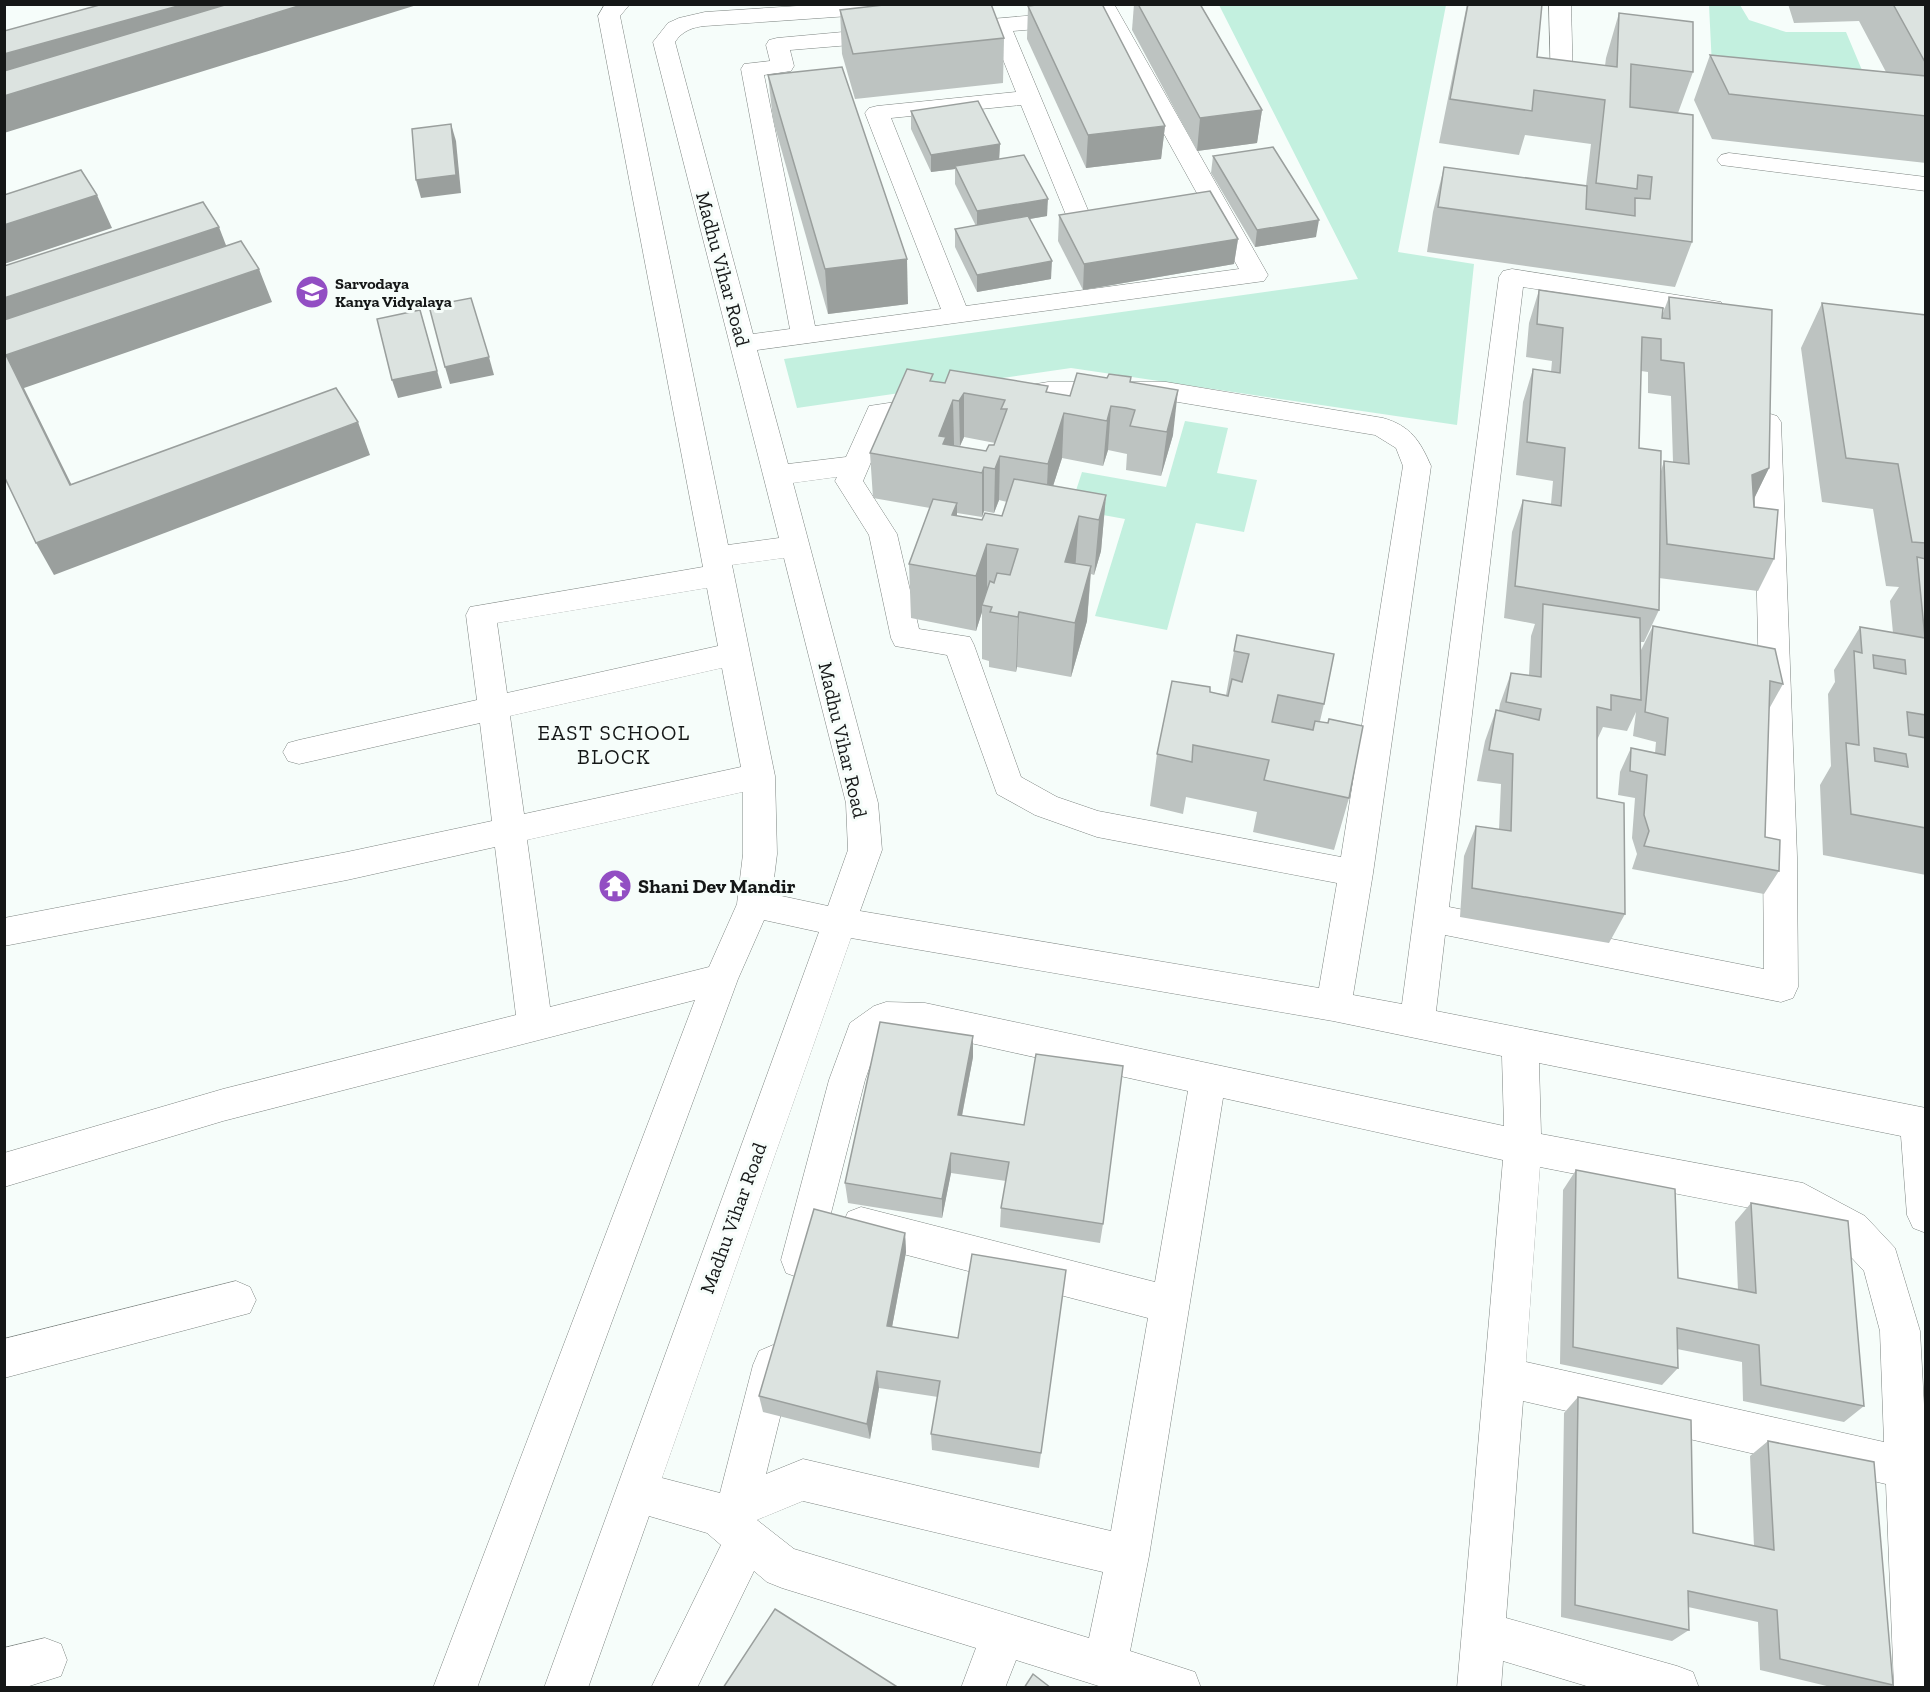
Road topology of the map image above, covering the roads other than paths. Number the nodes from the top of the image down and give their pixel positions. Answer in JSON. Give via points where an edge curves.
{"nodes":[{"id":1,"x":936,"y":4,"type":"edge"},
{"id":2,"x":1560,"y":4,"type":"edge"},
{"id":3,"x":611,"y":8,"type":"edge"},
{"id":4,"x":1107,"y":10,"type":"edge"},
{"id":5,"x":684,"y":13,"type":"edge"},
{"id":6,"x":1135,"y":14,"type":"dead end"},
{"id":7,"x":1000,"y":26,"type":"junction"},
{"id":8,"x":930,"y":32,"type":"edge"},
{"id":9,"x":906,"y":34,"type":"edge"},
{"id":10,"x":1562,"y":84,"type":"edge"},
{"id":11,"x":1030,"y":97,"type":"junction"},
{"id":12,"x":1729,"y":160,"type":"dead end"},
{"id":13,"x":1218,"y":164,"type":"edge"},
{"id":14,"x":1195,"y":167,"type":"junction"},
{"id":15,"x":1926,"y":184,"type":"edge"},
{"id":16,"x":1078,"y":215,"type":"edge"},
{"id":17,"x":1740,"y":313,"type":"edge"},
{"id":18,"x":957,"y":316,"type":"junction"},
{"id":19,"x":804,"y":335,"type":"junction"},
{"id":20,"x":742,"y":344,"type":"junction"},
{"id":21,"x":1766,"y":398,"type":"edge"},
{"id":22,"x":856,"y":465,"type":"junction"},
{"id":23,"x":777,"y":475,"type":"junction"},
{"id":24,"x":795,"y":546,"type":"junction"},
{"id":25,"x":717,"y":566,"type":"junction"},
{"id":26,"x":734,"y":654,"type":"junction"},
{"id":27,"x":493,"y":708,"type":"junction"},
{"id":28,"x":299,"y":752,"type":"dead end"},
{"id":29,"x":759,"y":776,"type":"junction"},
{"id":30,"x":509,"y":831,"type":"junction"},
{"id":31,"x":1356,"y":873,"type":"junction"},
{"id":32,"x":754,"y":904,"type":"junction"},
{"id":33,"x":1430,"y":918,"type":"junction"},
{"id":34,"x":839,"y":922,"type":"junction"},
{"id":35,"x":4,"y":932,"type":"edge"},
{"id":36,"x":721,"y":979,"type":"junction"},
{"id":37,"x":1334,"y":1005,"type":"junction"},
{"id":38,"x":1418,"y":1022,"type":"junction"},
{"id":39,"x":535,"y":1025,"type":"junction"},
{"id":40,"x":1520,"y":1042,"type":"junction"},
{"id":41,"x":1208,"y":1079,"type":"junction"},
{"id":42,"x":1922,"y":1124,"type":"edge"},
{"id":43,"x":1523,"y":1147,"type":"junction"},
{"id":44,"x":4,"y":1170,"type":"edge"},
{"id":45,"x":813,"y":1212,"type":"junction"},
{"id":46,"x":1926,"y":1215,"type":"edge"},
{"id":47,"x":792,"y":1292,"type":"edge"},
{"id":48,"x":236,"y":1300,"type":"dead end"},
{"id":49,"x":1170,"y":1305,"type":"junction"},
{"id":50,"x":781,"y":1337,"type":"edge"},
{"id":51,"x":4,"y":1359,"type":"edge"},
{"id":52,"x":1503,"y":1377,"type":"junction"},
{"id":53,"x":1906,"y":1468,"type":"junction"},
{"id":54,"x":636,"y":1491,"type":"junction"},
{"id":55,"x":734,"y":1520,"type":"junction"},
{"id":56,"x":1128,"y":1556,"type":"junction"},
{"id":57,"x":1004,"y":1633,"type":"junction"},
{"id":58,"x":1482,"y":1633,"type":"junction"},
{"id":59,"x":1105,"y":1665,"type":"junction"},
{"id":60,"x":455,"y":1688,"type":"edge"},
{"id":61,"x":566,"y":1688,"type":"edge"},
{"id":62,"x":673,"y":1688,"type":"edge"},
{"id":63,"x":983,"y":1688,"type":"edge"},
{"id":64,"x":1179,"y":1688,"type":"edge"},
{"id":65,"x":1479,"y":1688,"type":"edge"},
{"id":66,"x":1677,"y":1688,"type":"edge"},
{"id":67,"x":1916,"y":1688,"type":"edge"}],
"edges":[{"from":1,"to":5,"type":"street","name":"Madhu Vihar Road"},
{"from":2,"to":10,"type":"street"},
{"from":3,"to":25,"type":"street"},
{"from":4,"to":6,"type":"street"},
{"from":4,"to":7,"type":"street"},
{"from":4,"to":14,"type":"street"},
{"from":5,"to":20,"type":"street","name":"Madhu Vihar Road","via":[[664,46]]},
{"from":7,"to":8,"type":"street"},
{"from":7,"to":11,"type":"street"},
{"from":9,"to":19,"type":"street","via":[[777,45],[783,66],[752,69]]},
{"from":11,"to":16,"type":"street"},
{"from":11,"to":18,"type":"street","via":[[877,113]]},
{"from":12,"to":15,"type":"street"},
{"from":13,"to":14,"type":"street"},
{"from":14,"to":18,"type":"street","via":[[1255,275]]},
{"from":17,"to":33,"type":"street","via":[[1512,277]]},
{"from":18,"to":19,"type":"street"},
{"from":19,"to":20,"type":"street"},
{"from":20,"to":23,"type":"street","name":"Madhu Vihar Road"},
{"from":21,"to":33,"type":"street","via":[[1781,987]]},
{"from":22,"to":23,"type":"street"},
{"from":22,"to":31,"type":"street","via":[[849,481],[883,534],[906,638],[959,645],[1008,785],[1046,806],[1097,824]]},
{"from":22,"to":31,"type":"street","via":[[879,412],[1048,391],[1166,391],[1383,427],[1407,444],[1417,466]]},
{"from":23,"to":24,"type":"street","name":"Madhu Vihar Road"},
{"from":24,"to":25,"type":"street"},
{"from":24,"to":34,"type":"street","name":"Madhu Vihar Road","via":[[862,803],[865,850]]},
{"from":25,"to":26,"type":"street"},
{"from":25,"to":27,"type":"street","via":[[481,615]]},
{"from":26,"to":27,"type":"street"},
{"from":26,"to":29,"type":"street"},
{"from":27,"to":28,"type":"street"},
{"from":27,"to":30,"type":"street"},
{"from":29,"to":30,"type":"street"},
{"from":29,"to":32,"type":"street","via":[[760,854]]},
{"from":30,"to":35,"type":"street"},
{"from":30,"to":39,"type":"street"},
{"from":31,"to":37,"type":"street"},
{"from":32,"to":34,"type":"street"},
{"from":32,"to":36,"type":"street"},
{"from":33,"to":38,"type":"street"},
{"from":34,"to":37,"type":"street"},
{"from":34,"to":54,"type":"street","name":"Madhu Vihar Road"},
{"from":36,"to":39,"type":"street"},
{"from":36,"to":60,"type":"street"},
{"from":37,"to":38,"type":"street"},
{"from":38,"to":40,"type":"street"},
{"from":39,"to":44,"type":"street","via":[[223,1105]]},
{"from":40,"to":42,"type":"street"},
{"from":40,"to":43,"type":"street"},
{"from":41,"to":43,"type":"street"},
{"from":41,"to":45,"type":"street","via":[[925,1018],[886,1017],[863,1034]]},
{"from":41,"to":49,"type":"street"},
{"from":42,"to":46,"type":"street"},
{"from":43,"to":52,"type":"street"},
{"from":43,"to":53,"type":"street","via":[[1803,1201],[1851,1229],[1881,1261],[1900,1331]]},
{"from":45,"to":47,"type":"street"},
{"from":45,"to":49,"type":"street"},
{"from":48,"to":51,"type":"street"},
{"from":49,"to":56,"type":"street"},
{"from":50,"to":55,"type":"street"},
{"from":52,"to":53,"type":"street"},
{"from":52,"to":58,"type":"street"},
{"from":53,"to":67,"type":"street"},
{"from":54,"to":55,"type":"street"},
{"from":54,"to":61,"type":"street","name":"Madhu Vihar Road"},
{"from":55,"to":56,"type":"street","via":[[802,1480]]},
{"from":55,"to":57,"type":"street","via":[[782,1567]]},
{"from":55,"to":62,"type":"street"},
{"from":56,"to":59,"type":"street"},
{"from":57,"to":59,"type":"street"},
{"from":57,"to":63,"type":"street"},
{"from":58,"to":65,"type":"street"},
{"from":58,"to":66,"type":"street"},
{"from":59,"to":64,"type":"street"}]}
